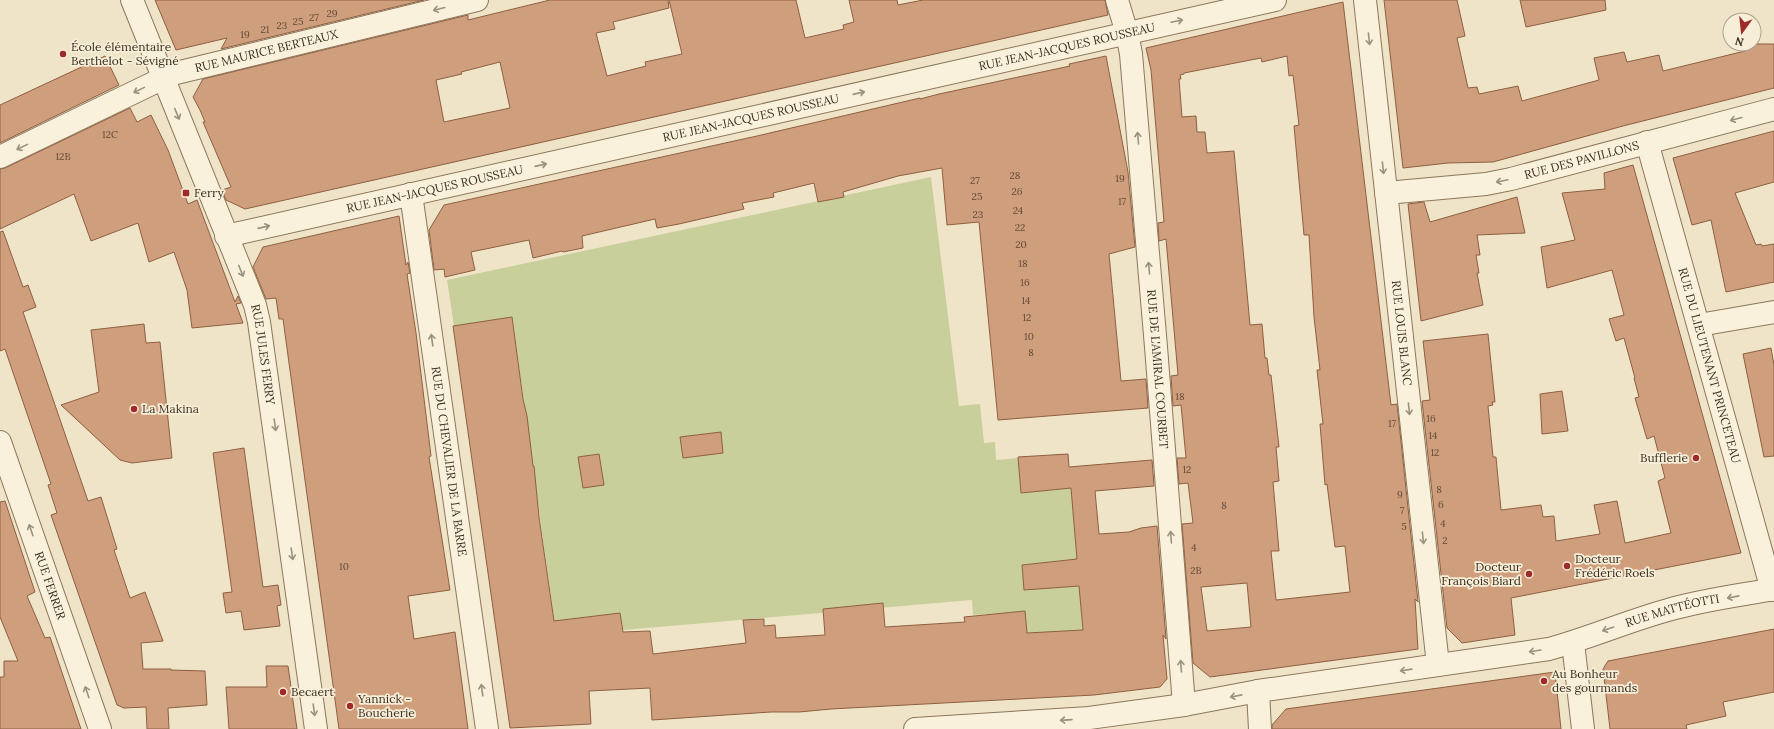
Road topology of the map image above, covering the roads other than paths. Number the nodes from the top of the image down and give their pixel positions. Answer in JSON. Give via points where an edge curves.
{"nodes":[{"id":1,"x":132,"y":0,"type":"edge"},
{"id":2,"x":477,"y":0,"type":"edge"},
{"id":3,"x":1117,"y":0,"type":"edge"},
{"id":4,"x":1275,"y":0,"type":"edge"},
{"id":5,"x":1365,"y":0,"type":"edge"},
{"id":6,"x":1127,"y":33,"type":"junction"},
{"id":7,"x":163,"y":78,"type":"junction"},
{"id":8,"x":1774,"y":109,"type":"edge"},
{"id":9,"x":1648,"y":142,"type":"junction"},
{"id":10,"x":0,"y":157,"type":"edge"},
{"id":11,"x":1386,"y":193,"type":"junction"},
{"id":12,"x":411,"y":194,"type":"junction"},
{"id":13,"x":226,"y":236,"type":"junction"},
{"id":14,"x":1774,"y":312,"type":"edge"},
{"id":15,"x":1699,"y":325,"type":"junction"},
{"id":16,"x":0,"y":442,"type":"edge"},
{"id":17,"x":1773,"y":590,"type":"edge"},
{"id":18,"x":1573,"y":643,"type":"junction"},
{"id":19,"x":1438,"y":665,"type":"junction"},
{"id":20,"x":1258,"y":691,"type":"junction"},
{"id":21,"x":1184,"y":705,"type":"junction"},
{"id":22,"x":1090,"y":724,"type":"edge"},
{"id":23,"x":100,"y":729,"type":"edge"},
{"id":24,"x":316,"y":729,"type":"edge"},
{"id":25,"x":487,"y":729,"type":"edge"},
{"id":26,"x":915,"y":729,"type":"edge"},
{"id":27,"x":1260,"y":729,"type":"edge"},
{"id":28,"x":1583,"y":729,"type":"edge"}],
"edges":[{"from":1,"to":7,"type":"street","name":"RUE JULES FERRY"},
{"from":2,"to":7,"type":"street","name":"RUE MAURICE BERTEAUX","one_way":true,"via":[[185,70]]},
{"from":3,"to":6,"type":"street","name":"RUE DE L'AMIRAL COURBET"},
{"from":6,"to":4,"type":"street","name":"RUE JEAN-JACQUES ROUSSEAU","one_way":true},
{"from":5,"to":11,"type":"street","name":"RUE LOUIS BLANC","one_way":true},
{"from":12,"to":6,"type":"street","name":"RUE JEAN-JACQUES ROUSSEAU","one_way":true},
{"from":21,"to":6,"type":"street","name":"RUE DE L'AMIRAL COURBET","one_way":true,"via":[[1156,346],[1131,54]]},
{"from":7,"to":10,"type":"street","name":"RUE MAURICE BERTEAUX","one_way":true},
{"from":7,"to":13,"type":"street","name":"RUE JULES FERRY","one_way":true},
{"from":8,"to":9,"type":"street","name":"RUE DES PAVILLONS","one_way":true},
{"from":9,"to":11,"type":"street","name":"RUE DES PAVILLONS","one_way":true,"via":[[1486,184]]},
{"from":9,"to":15,"type":"street","name":"RUE DU LIEUTENANT PRINCETEAU"},
{"from":11,"to":19,"type":"street","name":"RUE LOUIS BLANC","one_way":true},
{"from":13,"to":12,"type":"street","name":"RUE JEAN-JACQUES ROUSSEAU","one_way":true},
{"from":25,"to":12,"type":"street","name":"RUE DU CHEVALIER DE LA BARRE","one_way":true},
{"from":13,"to":24,"type":"street","name":"RUE JULES FERRY","one_way":true,"via":[[255,305],[263,340]]},
{"from":14,"to":15,"type":"street"},
{"from":15,"to":17,"type":"street","name":"RUE DU LIEUTENANT PRINCETEAU"},
{"from":23,"to":16,"type":"street","name":"RUE FERRER","one_way":true},
{"from":17,"to":18,"type":"street","name":"RUE MATTÉOTTI","one_way":true,"via":[[1671,609]]},
{"from":18,"to":19,"type":"street","name":"RUE MATTÉOTTI","one_way":true,"via":[[1549,649]]},
{"from":18,"to":28,"type":"street"},
{"from":19,"to":20,"type":"street","name":"RUE MATTÉOTTI","one_way":true},
{"from":20,"to":21,"type":"street","name":"RUE MATTÉOTTI","one_way":true},
{"from":20,"to":27,"type":"street"},
{"from":21,"to":22,"type":"street","name":"RUE MATTÉOTTI"},
{"from":22,"to":26,"type":"street","name":"RUE MATTÉOTTI","one_way":true}]}
